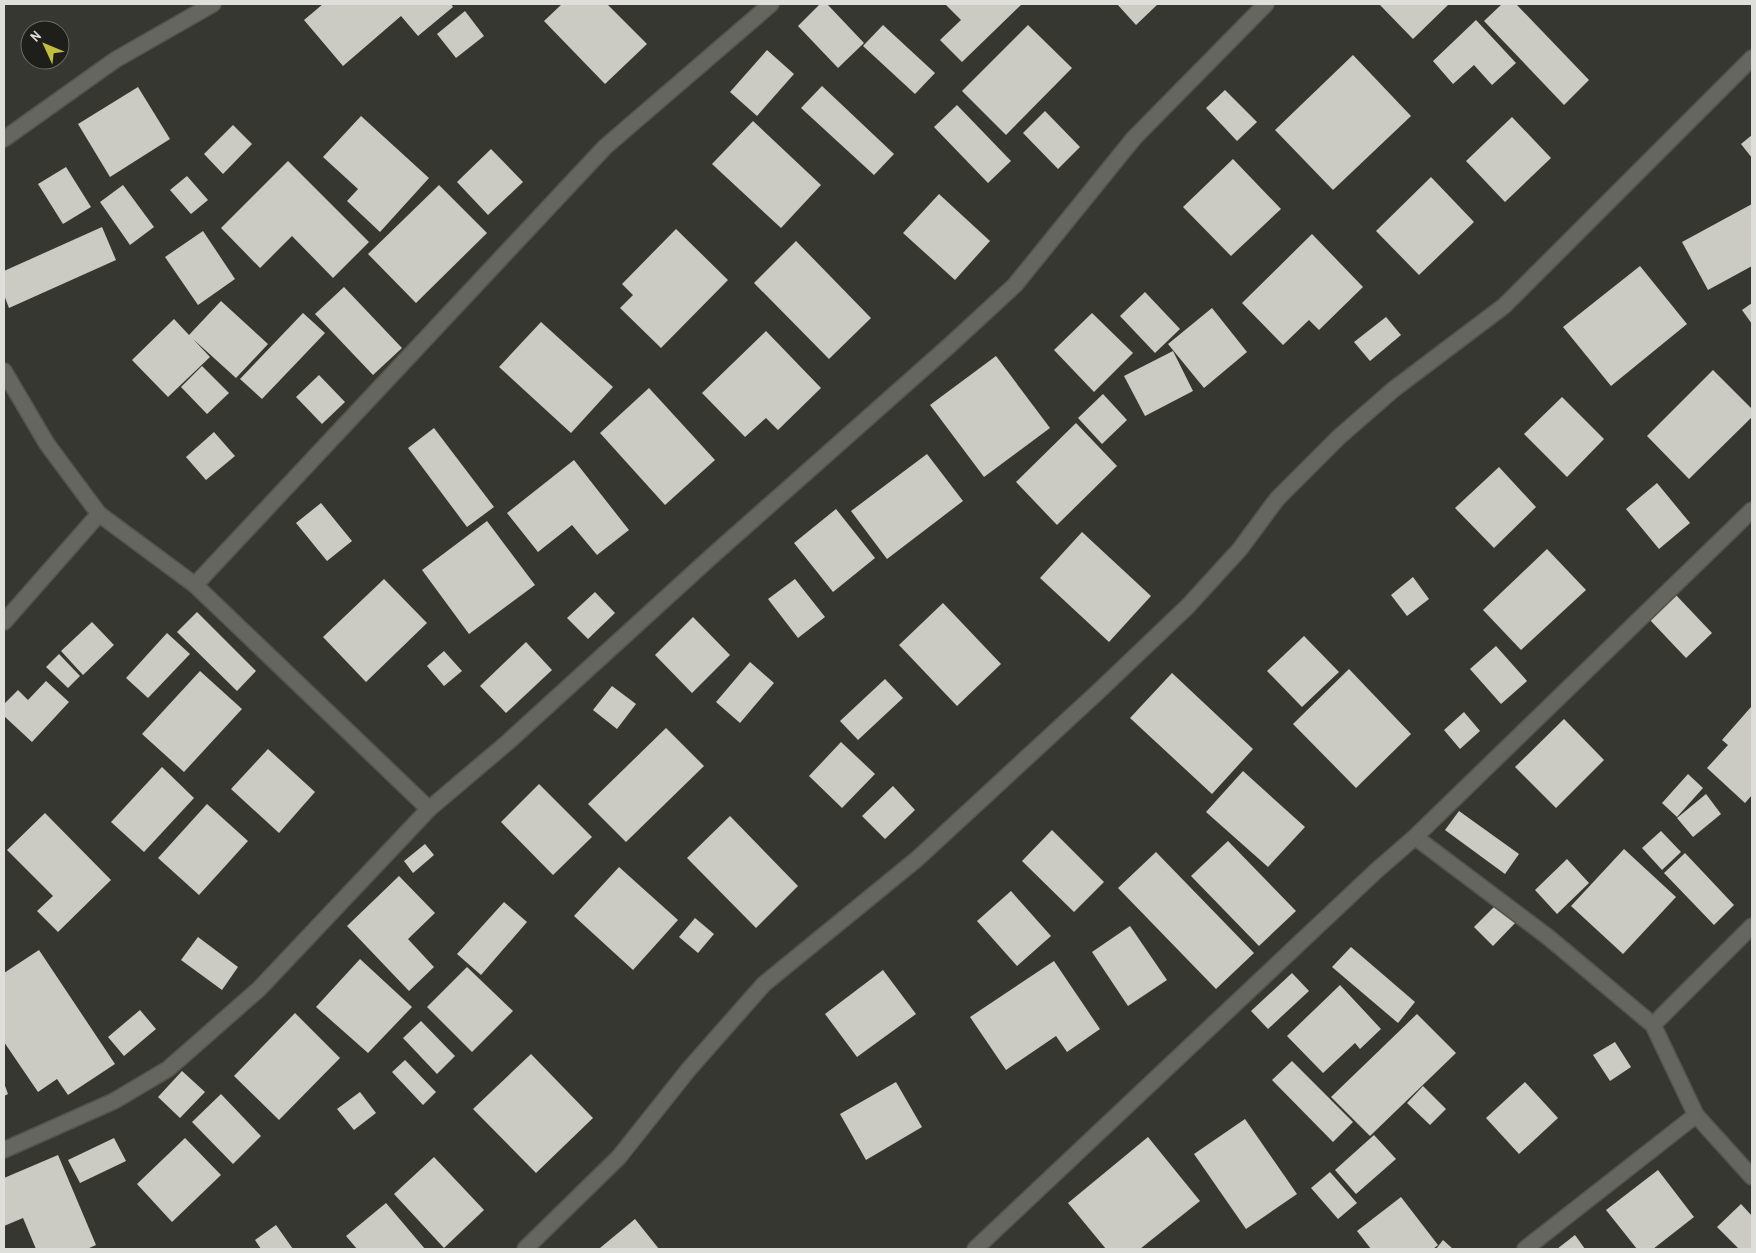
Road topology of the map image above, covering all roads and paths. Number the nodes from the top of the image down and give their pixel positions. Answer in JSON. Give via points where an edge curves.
{"nodes":[{"id":1,"x":213,"y":4,"type":"edge"},
{"id":2,"x":771,"y":4,"type":"edge"},
{"id":3,"x":1266,"y":4,"type":"edge"},
{"id":4,"x":1752,"y":58,"type":"edge"},
{"id":5,"x":4,"y":139,"type":"edge"},
{"id":6,"x":4,"y":371,"type":"edge"},
{"id":7,"x":1752,"y":510,"type":"edge"},
{"id":8,"x":99,"y":514,"type":"junction"},
{"id":9,"x":195,"y":585,"type":"junction"},
{"id":10,"x":4,"y":622,"type":"edge"},
{"id":11,"x":429,"y":809,"type":"junction"},
{"id":12,"x":1415,"y":837,"type":"junction"},
{"id":13,"x":1752,"y":926,"type":"edge"},
{"id":14,"x":1653,"y":1025,"type":"junction"},
{"id":15,"x":1696,"y":1116,"type":"junction"},
{"id":16,"x":4,"y":1150,"type":"edge"},
{"id":17,"x":1752,"y":1177,"type":"edge"},
{"id":18,"x":526,"y":1249,"type":"edge"},
{"id":19,"x":975,"y":1249,"type":"edge"},
{"id":20,"x":1525,"y":1249,"type":"edge"}],
"edges":[{"from":1,"to":5,"type":"street","via":[[115,60]]},
{"from":2,"to":9,"type":"street","via":[[605,147]]},
{"from":3,"to":11,"type":"street","via":[[1134,138],[1015,285],[508,742]]},
{"from":4,"to":18,"type":"street","via":[[1504,306],[1394,389],[1339,437],[1277,499],[1240,549],[1188,606],[1101,689],[917,859],[764,984],[689,1069],[619,1157]]},
{"from":6,"to":8,"type":"street","via":[[47,444]]},
{"from":7,"to":12,"type":"street"},
{"from":8,"to":9,"type":"street"},
{"from":8,"to":10,"type":"street"},
{"from":9,"to":11,"type":"street"},
{"from":11,"to":16,"type":"street","via":[[258,989],[168,1069],[114,1101]]},
{"from":12,"to":14,"type":"street","via":[[1548,936]]},
{"from":12,"to":19,"type":"street"},
{"from":13,"to":14,"type":"street"},
{"from":14,"to":15,"type":"street"},
{"from":15,"to":17,"type":"street"},
{"from":15,"to":20,"type":"street"}]}
